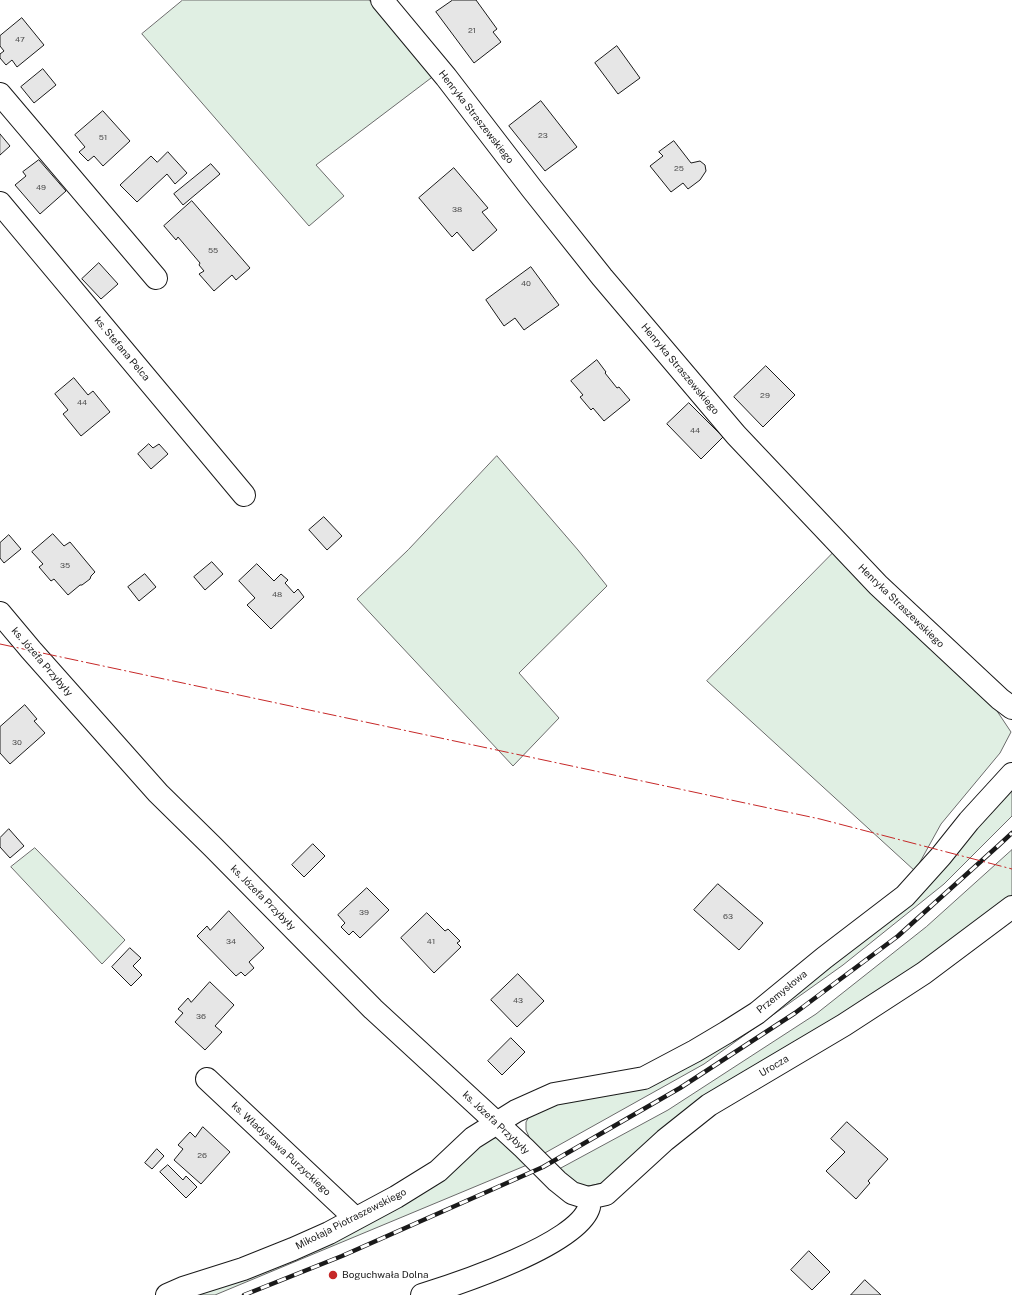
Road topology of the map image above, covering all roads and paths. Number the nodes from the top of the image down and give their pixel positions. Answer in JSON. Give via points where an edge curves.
{"nodes":[{"id":1,"x":382,"y":0,"type":"edge"},
{"id":2,"x":0,"y":94,"type":"edge"},
{"id":3,"x":0,"y":203,"type":"edge"},
{"id":4,"x":156,"y":278,"type":"dead end"},
{"id":5,"x":244,"y":495,"type":"dead end"},
{"id":6,"x":0,"y":613,"type":"edge"},
{"id":7,"x":1012,"y":708,"type":"edge"},
{"id":8,"x":1012,"y":774,"type":"edge"},
{"id":9,"x":1012,"y":907,"type":"edge"},
{"id":10,"x":207,"y":1079,"type":"dead end"},
{"id":11,"x":496,"y":1123,"type":"junction"},
{"id":12,"x":588,"y":1198,"type":"junction"},
{"id":13,"x":355,"y":1218,"type":"junction"},
{"id":14,"x":167,"y":1295,"type":"edge"},
{"id":15,"x":422,"y":1295,"type":"edge"}],
"edges":[{"from":1,"to":7,"type":"street","name":"Henryka Straszewskiego","via":[[446,77],[602,277],[736,435],[878,585]]},
{"from":2,"to":4,"type":"street"},
{"from":3,"to":5,"type":"street","name":"ks. Stefana Pelca"},
{"from":6,"to":11,"type":"street","name":"ks. Józefa Przybyły","via":[[158,793],[373,1009]]},
{"from":8,"to":11,"type":"street","name":"Przemysłowa","via":[[905,896],[757,1013],[695,1052],[644,1078],[554,1094],[516,1110]]},
{"from":9,"to":12,"type":"street","name":"Urocza","via":[[924,973],[844,1025],[710,1105],[665,1140],[606,1194]]},
{"from":10,"to":13,"type":"street","name":"ks. Władysława Purzyckiego"},
{"from":11,"to":12,"type":"street","name":"ks. Józefa Przybyły","via":[[557,1181],[572,1193]]},
{"from":11,"to":13,"type":"street","name":"Mikołaja Piotraszewskiego","via":[[473,1138],[438,1171]]},
{"from":12,"to":15,"type":"street","via":[[589,1207],[580,1221],[569,1231],[528,1255],[487,1273]]},
{"from":13,"to":14,"type":"street","name":"Mikołaja Piotraszewskiego","via":[[293,1249]]}]}
